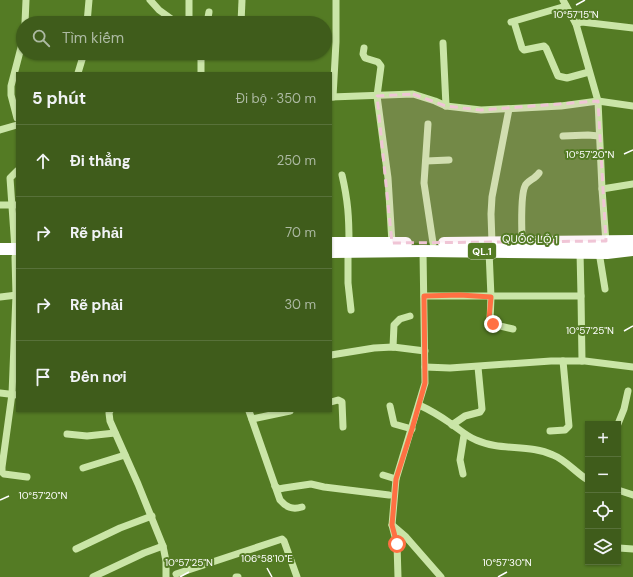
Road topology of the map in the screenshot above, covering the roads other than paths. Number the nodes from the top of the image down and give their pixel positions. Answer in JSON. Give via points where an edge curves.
{"nodes":[{"id":1,"x":26,"y":0,"type":"edge"},
{"id":2,"x":89,"y":0,"type":"edge"},
{"id":3,"x":150,"y":0,"type":"edge"},
{"id":4,"x":189,"y":0,"type":"edge"},
{"id":5,"x":242,"y":0,"type":"edge"},
{"id":6,"x":336,"y":0,"type":"edge"},
{"id":7,"x":564,"y":3,"type":"edge"},
{"id":8,"x":209,"y":12,"type":"dead end"},
{"id":9,"x":25,"y":16,"type":"edge"},
{"id":10,"x":88,"y":16,"type":"edge"},
{"id":11,"x":167,"y":16,"type":"edge"},
{"id":12,"x":188,"y":16,"type":"edge"},
{"id":13,"x":208,"y":16,"type":"edge"},
{"id":14,"x":241,"y":16,"type":"edge"},
{"id":15,"x":576,"y":24,"type":"junction"},
{"id":16,"x":633,"y":28,"type":"edge"},
{"id":17,"x":443,"y":43,"type":"dead end"},
{"id":18,"x":364,"y":48,"type":"dead end"},
{"id":19,"x":18,"y":60,"type":"edge"},
{"id":20,"x":82,"y":60,"type":"edge"},
{"id":21,"x":201,"y":60,"type":"edge"},
{"id":22,"x":78,"y":72,"type":"edge"},
{"id":23,"x":200,"y":72,"type":"edge"},
{"id":24,"x":589,"y":72,"type":"junction"},
{"id":25,"x":377,"y":96,"type":"junction"},
{"id":26,"x":332,"y":97,"type":"edge"},
{"id":27,"x":598,"y":101,"type":"junction"},
{"id":28,"x":446,"y":106,"type":"junction"},
{"id":29,"x":633,"y":106,"type":"edge"},
{"id":30,"x":508,"y":109,"type":"junction"},
{"id":31,"x":16,"y":114,"type":"edge"},
{"id":32,"x":428,"y":124,"type":"dead end"},
{"id":33,"x":16,"y":125,"type":"edge"},
{"id":34,"x":0,"y":130,"type":"edge"},
{"id":35,"x":563,"y":136,"type":"dead end"},
{"id":36,"x":600,"y":136,"type":"junction"},
{"id":37,"x":449,"y":160,"type":"dead end"},
{"id":38,"x":426,"y":161,"type":"junction"},
{"id":39,"x":16,"y":172,"type":"edge"},
{"id":40,"x":539,"y":173,"type":"dead end"},
{"id":41,"x":342,"y":175,"type":"dead end"},
{"id":42,"x":633,"y":184,"type":"edge"},
{"id":43,"x":602,"y":189,"type":"junction"},
{"id":44,"x":15,"y":205,"type":"edge"},
{"id":45,"x":0,"y":206,"type":"edge"},
{"id":46,"x":633,"y":241,"type":"edge"},
{"id":47,"x":522,"y":242,"type":"junction"},
{"id":48,"x":332,"y":243,"type":"edge"},
{"id":49,"x":392,"y":243,"type":"junction"},
{"id":50,"x":433,"y":243,"type":"junction"},
{"id":51,"x":348,"y":247,"type":"junction"},
{"id":52,"x":491,"y":247,"type":"junction"},
{"id":53,"x":603,"y":247,"type":"junction"},
{"id":54,"x":0,"y":249,"type":"edge"},
{"id":55,"x":633,"y":250,"type":"edge"},
{"id":56,"x":423,"y":251,"type":"junction"},
{"id":57,"x":332,"y":252,"type":"edge"},
{"id":58,"x":580,"y":252,"type":"junction"},
{"id":59,"x":16,"y":253,"type":"edge"},
{"id":60,"x":0,"y":257,"type":"edge"},
{"id":61,"x":605,"y":289,"type":"dead end"},
{"id":62,"x":16,"y":295,"type":"edge"},
{"id":63,"x":424,"y":296,"type":"junction"},
{"id":64,"x":581,"y":296,"type":"junction"},
{"id":65,"x":0,"y":297,"type":"edge"},
{"id":66,"x":491,"y":297,"type":"junction"},
{"id":67,"x":352,"y":310,"type":"dead end"},
{"id":68,"x":410,"y":316,"type":"dead end"},
{"id":69,"x":513,"y":329,"type":"dead end"},
{"id":70,"x":393,"y":347,"type":"junction"},
{"id":71,"x":425,"y":351,"type":"junction"},
{"id":72,"x":332,"y":355,"type":"edge"},
{"id":73,"x":562,"y":361,"type":"junction"},
{"id":74,"x":582,"y":361,"type":"junction"},
{"id":75,"x":425,"y":367,"type":"junction"},
{"id":76,"x":478,"y":367,"type":"junction"},
{"id":77,"x":633,"y":367,"type":"edge"},
{"id":78,"x":628,"y":391,"type":"dead end"},
{"id":79,"x":0,"y":393,"type":"edge"},
{"id":80,"x":14,"y":395,"type":"edge"},
{"id":81,"x":332,"y":402,"type":"edge"},
{"id":82,"x":418,"y":405,"type":"junction"},
{"id":83,"x":390,"y":406,"type":"dead end"},
{"id":84,"x":109,"y":412,"type":"edge"},
{"id":85,"x":249,"y":412,"type":"edge"},
{"id":86,"x":285,"y":412,"type":"edge"},
{"id":87,"x":252,"y":419,"type":"junction"},
{"id":88,"x":619,"y":421,"type":"edge"},
{"id":89,"x":452,"y":425,"type":"junction"},
{"id":90,"x":343,"y":427,"type":"dead end"},
{"id":91,"x":412,"y":429,"type":"junction"},
{"id":92,"x":550,"y":431,"type":"dead end"},
{"id":93,"x":115,"y":433,"type":"junction"},
{"id":94,"x":67,"y":434,"type":"dead end"},
{"id":95,"x":464,"y":435,"type":"junction"},
{"id":96,"x":125,"y":455,"type":"junction"},
{"id":97,"x":83,"y":468,"type":"dead end"},
{"id":98,"x":463,"y":474,"type":"dead end"},
{"id":99,"x":383,"y":475,"type":"dead end"},
{"id":100,"x":28,"y":477,"type":"dead end"},
{"id":101,"x":585,"y":478,"type":"edge"},
{"id":102,"x":396,"y":479,"type":"junction"},
{"id":103,"x":275,"y":486,"type":"junction"},
{"id":104,"x":621,"y":491,"type":"edge"},
{"id":105,"x":389,"y":495,"type":"dead end"},
{"id":106,"x":633,"y":495,"type":"edge"},
{"id":107,"x":302,"y":507,"type":"dead end"},
{"id":108,"x":152,"y":516,"type":"junction"},
{"id":109,"x":392,"y":525,"type":"junction"},
{"id":110,"x":163,"y":546,"type":"junction"},
{"id":111,"x":621,"y":548,"type":"edge"},
{"id":112,"x":76,"y":549,"type":"dead end"},
{"id":113,"x":633,"y":549,"type":"edge"},
{"id":114,"x":176,"y":574,"type":"dead end"},
{"id":115,"x":93,"y":577,"type":"edge"},
{"id":116,"x":166,"y":577,"type":"edge"},
{"id":117,"x":297,"y":577,"type":"edge"},
{"id":118,"x":398,"y":577,"type":"edge"},
{"id":119,"x":441,"y":577,"type":"edge"}],
"edges":[{"from":1,"to":9,"type":"street"},
{"from":2,"to":10,"type":"street"},
{"from":3,"to":11,"type":"street"},
{"from":4,"to":12,"type":"street"},
{"from":5,"to":14,"type":"street"},
{"from":6,"to":26,"type":"street"},
{"from":7,"to":15,"type":"street"},
{"from":7,"to":24,"type":"street","via":[[513,24],[524,50],[544,46],[546,48],[558,76],[567,78]]},
{"from":8,"to":13,"type":"street"},
{"from":15,"to":16,"type":"street","via":[[586,22]]},
{"from":15,"to":24,"type":"street"},
{"from":17,"to":28,"type":"street"},
{"from":18,"to":25,"type":"street","via":[[365,58],[378,62],[381,66]]},
{"from":19,"to":31,"type":"street","via":[[11,86]]},
{"from":20,"to":22,"type":"street"},
{"from":21,"to":23,"type":"street"},
{"from":24,"to":27,"type":"street"},
{"from":25,"to":26,"type":"street"},
{"from":25,"to":28,"type":"street","via":[[413,94]]},
{"from":25,"to":49,"type":"street","via":[[388,178]]},
{"from":27,"to":29,"type":"street"},
{"from":27,"to":30,"type":"street"},
{"from":27,"to":36,"type":"street"},
{"from":28,"to":30,"type":"street","via":[[481,110]]},
{"from":30,"to":52,"type":"street","via":[[492,197]]},
{"from":32,"to":38,"type":"street"},
{"from":33,"to":34,"type":"street"},
{"from":35,"to":36,"type":"street"},
{"from":36,"to":43,"type":"street"},
{"from":37,"to":38,"type":"street"},
{"from":38,"to":50,"type":"street","via":[[424,183]]},
{"from":39,"to":44,"type":"street","via":[[10,178]]},
{"from":40,"to":47,"type":"street","via":[[524,186]]},
{"from":41,"to":51,"type":"street","via":[[349,209]]},
{"from":42,"to":43,"type":"street"},
{"from":43,"to":53,"type":"street"},
{"from":44,"to":45,"type":"street"},
{"from":44,"to":59,"type":"street"},
{"from":46,"to":53,"type":"highway","name":"QUỐC LỘ 1","number":"QL.1"},
{"from":47,"to":52,"type":"highway","name":"QUỐC LỘ 1","number":"QL.1"},
{"from":47,"to":53,"type":"highway","name":"QUỐC LỘ 1","number":"QL.1"},
{"from":48,"to":51,"type":"highway","name":"QUỐC LỘ 1","number":"QL.1"},
{"from":49,"to":50,"type":"highway","name":"QUỐC LỘ 1","number":"QL.1"},
{"from":49,"to":51,"type":"highway","name":"QUỐC LỘ 1","number":"QL.1"},
{"from":50,"to":52,"type":"highway","name":"QUỐC LỘ 1","number":"QL.1"},
{"from":51,"to":56,"type":"highway","name":"QUỐC LỘ 1","number":"QL.1"},
{"from":51,"to":57,"type":"highway","name":"QUỐC LỘ 1","number":"QL.1"},
{"from":51,"to":67,"type":"street","via":[[348,283]]},
{"from":52,"to":56,"type":"highway","name":"QUỐC LỘ 1","number":"QL.1"},
{"from":52,"to":58,"type":"highway","name":"QUỐC LỘ 1","number":"QL.1"},
{"from":52,"to":66,"type":"street"},
{"from":53,"to":55,"type":"highway","name":"QUỐC LỘ 1","number":"QL.1"},
{"from":53,"to":58,"type":"highway","name":"QUỐC LỘ 1","number":"QL.1"},
{"from":53,"to":61,"type":"street"},
{"from":54,"to":59,"type":"highway"},
{"from":56,"to":63,"type":"street"},
{"from":58,"to":64,"type":"street"},
{"from":59,"to":60,"type":"highway"},
{"from":59,"to":62,"type":"street"},
{"from":62,"to":65,"type":"street"},
{"from":62,"to":80,"type":"street"},
{"from":63,"to":66,"type":"street"},
{"from":63,"to":71,"type":"street"},
{"from":64,"to":66,"type":"street"},
{"from":64,"to":74,"type":"street"},
{"from":66,"to":69,"type":"street","via":[[490,323]]},
{"from":68,"to":70,"type":"street","via":[[400,319],[394,325]]},
{"from":70,"to":71,"type":"street"},
{"from":70,"to":72,"type":"street"},
{"from":71,"to":75,"type":"street"},
{"from":73,"to":74,"type":"street"},
{"from":73,"to":76,"type":"street"},
{"from":73,"to":92,"type":"street","via":[[569,426],[565,430]]},
{"from":74,"to":77,"type":"street"},
{"from":75,"to":76,"type":"street"},
{"from":75,"to":82,"type":"street","via":[[425,383]]},
{"from":76,"to":89,"type":"street","via":[[482,409],[480,412],[464,416]]},
{"from":78,"to":88,"type":"street"},
{"from":79,"to":80,"type":"street"},
{"from":80,"to":100,"type":"street","via":[[2,472]]},
{"from":81,"to":90,"type":"street","via":[[342,402]]},
{"from":82,"to":89,"type":"street","via":[[438,414]]},
{"from":82,"to":91,"type":"street"},
{"from":83,"to":91,"type":"street","via":[[394,424]]},
{"from":84,"to":93,"type":"street"},
{"from":85,"to":87,"type":"street"},
{"from":86,"to":87,"type":"street"},
{"from":87,"to":103,"type":"street"},
{"from":89,"to":95,"type":"street"},
{"from":91,"to":102,"type":"street"},
{"from":93,"to":94,"type":"street","via":[[87,436]]},
{"from":93,"to":96,"type":"street"},
{"from":95,"to":98,"type":"street","via":[[460,460]]},
{"from":95,"to":101,"type":"street","via":[[488,444],[530,448],[554,455]]},
{"from":96,"to":97,"type":"street"},
{"from":96,"to":108,"type":"street"},
{"from":99,"to":102,"type":"street"},
{"from":102,"to":109,"type":"street"},
{"from":103,"to":105,"type":"street","via":[[279,489],[311,484],[324,488]]},
{"from":103,"to":107,"type":"street","via":[[280,500],[286,507]]},
{"from":104,"to":106,"type":"street"},
{"from":108,"to":110,"type":"street"},
{"from":108,"to":112,"type":"street"},
{"from":109,"to":118,"type":"street","via":[[397,544]]},
{"from":109,"to":119,"type":"street"},
{"from":110,"to":115,"type":"street"},
{"from":110,"to":116,"type":"street"},
{"from":111,"to":113,"type":"street"},
{"from":114,"to":117,"type":"street","via":[[282,539]]}]}
